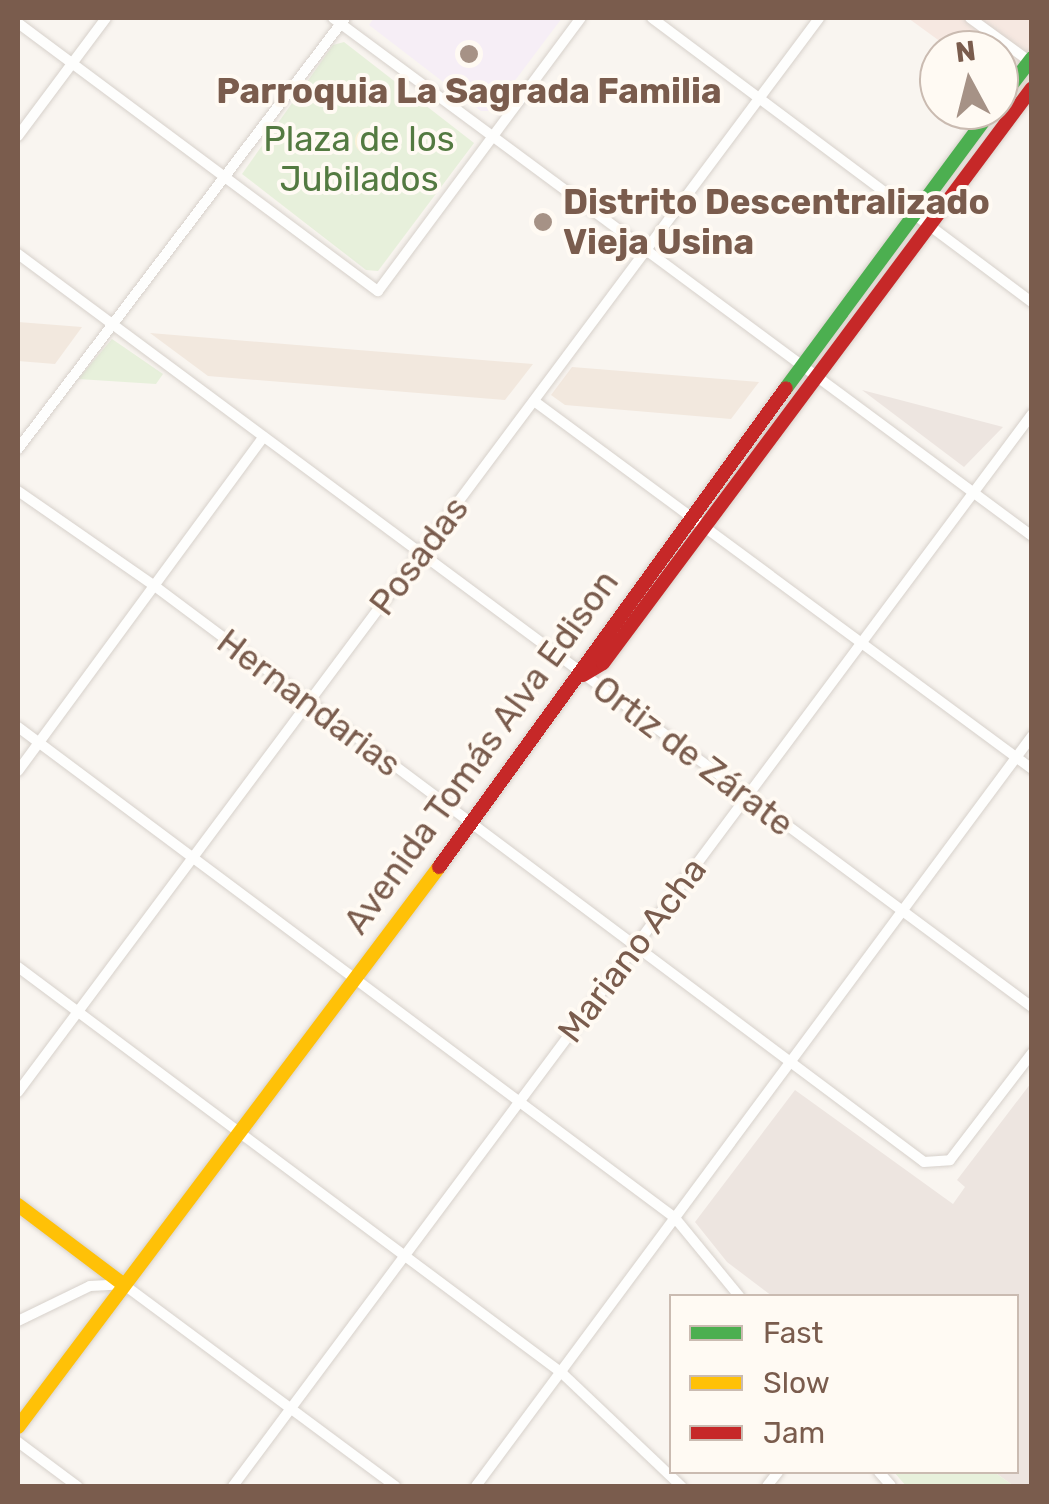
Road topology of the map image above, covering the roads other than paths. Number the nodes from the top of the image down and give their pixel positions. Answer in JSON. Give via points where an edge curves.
{"nodes":[{"id":1,"x":106,"y":18,"type":"edge"},
{"id":2,"x":581,"y":18,"type":"edge"},
{"id":3,"x":652,"y":18,"type":"edge"},
{"id":4,"x":819,"y":18,"type":"edge"},
{"id":5,"x":970,"y":18,"type":"edge"},
{"id":6,"x":339,"y":19,"type":"edge"},
{"id":7,"x":18,"y":23,"type":"edge"},
{"id":8,"x":1031,"y":60,"type":"edge"},
{"id":9,"x":71,"y":65,"type":"junction"},
{"id":10,"x":1032,"y":88,"type":"edge"},
{"id":11,"x":760,"y":97,"type":"junction"},
{"id":12,"x":977,"y":130,"type":"edge"},
{"id":13,"x":18,"y":136,"type":"edge"},
{"id":14,"x":495,"y":138,"type":"junction"},
{"id":15,"x":226,"y":176,"type":"junction"},
{"id":16,"x":915,"y":214,"type":"junction"},
{"id":17,"x":929,"y":225,"type":"junction"},
{"id":18,"x":646,"y":250,"type":"junction"},
{"id":19,"x":18,"y":254,"type":"edge"},
{"id":20,"x":1032,"y":302,"type":"edge"},
{"id":21,"x":110,"y":325,"type":"junction"},
{"id":22,"x":802,"y":366,"type":"junction"},
{"id":23,"x":816,"y":376,"type":"junction"},
{"id":24,"x":534,"y":401,"type":"junction"},
{"id":25,"x":1032,"y":414,"type":"edge"},
{"id":26,"x":263,"y":436,"type":"junction"},
{"id":27,"x":18,"y":449,"type":"edge"},
{"id":28,"x":18,"y":491,"type":"edge"},
{"id":29,"x":972,"y":492,"type":"junction"},
{"id":30,"x":688,"y":518,"type":"junction"},
{"id":31,"x":703,"y":529,"type":"junction"},
{"id":32,"x":1032,"y":536,"type":"edge"},
{"id":33,"x":421,"y":553,"type":"junction"},
{"id":34,"x":156,"y":586,"type":"junction"},
{"id":35,"x":860,"y":644,"type":"junction"},
{"id":36,"x":583,"y":674,"type":"junction"},
{"id":37,"x":309,"y":703,"type":"junction"},
{"id":38,"x":18,"y":728,"type":"edge"},
{"id":39,"x":1032,"y":736,"type":"edge"},
{"id":40,"x":38,"y":743,"type":"junction"},
{"id":41,"x":1016,"y":757,"type":"junction"},
{"id":42,"x":1032,"y":769,"type":"edge"},
{"id":43,"x":18,"y":771,"type":"edge"},
{"id":44,"x":747,"y":796,"type":"junction"},
{"id":45,"x":471,"y":824,"type":"junction"},
{"id":46,"x":194,"y":859,"type":"junction"},
{"id":47,"x":902,"y":911,"type":"junction"},
{"id":48,"x":634,"y":947,"type":"junction"},
{"id":49,"x":18,"y":966,"type":"edge"},
{"id":50,"x":354,"y":978,"type":"junction"},
{"id":51,"x":1032,"y":1007,"type":"edge"},
{"id":52,"x":79,"y":1012,"type":"junction"},
{"id":53,"x":1032,"y":1053,"type":"edge"},
{"id":54,"x":790,"y":1062,"type":"junction"},
{"id":55,"x":18,"y":1092,"type":"edge"},
{"id":56,"x":519,"y":1101,"type":"junction"},
{"id":57,"x":239,"y":1131,"type":"junction"},
{"id":58,"x":18,"y":1205,"type":"edge"},
{"id":59,"x":675,"y":1218,"type":"junction"},
{"id":60,"x":405,"y":1254,"type":"junction"},
{"id":61,"x":123,"y":1284,"type":"junction"},
{"id":62,"x":736,"y":1294,"type":"edge"},
{"id":63,"x":18,"y":1321,"type":"edge"},
{"id":64,"x":563,"y":1374,"type":"junction"},
{"id":65,"x":291,"y":1410,"type":"junction"},
{"id":66,"x":18,"y":1427,"type":"edge"},
{"id":67,"x":18,"y":1442,"type":"edge"},
{"id":68,"x":77,"y":1486,"type":"edge"},
{"id":69,"x":233,"y":1486,"type":"edge"},
{"id":70,"x":395,"y":1486,"type":"edge"},
{"id":71,"x":476,"y":1486,"type":"edge"},
{"id":72,"x":681,"y":1486,"type":"edge"}],
"edges":[{"from":1,"to":9,"type":"street"},
{"from":2,"to":14,"type":"street"},
{"from":3,"to":11,"type":"street"},
{"from":4,"to":11,"type":"street","name":"Posadas"},
{"from":5,"to":8,"type":"street"},
{"from":6,"to":14,"type":"street"},
{"from":6,"to":15,"type":"street"},
{"from":7,"to":9,"type":"street"},
{"from":9,"to":13,"type":"street"},
{"from":9,"to":15,"type":"street"},
{"from":10,"to":17,"type":"main road","name":"Avenida Tomás Alva Edison"},
{"from":11,"to":16,"type":"street"},
{"from":11,"to":18,"type":"street","name":"Posadas"},
{"from":12,"to":16,"type":"main road","name":"Avenida Tomás Alva Edison"},
{"from":14,"to":15,"type":"street","via":[[378,291]]},
{"from":14,"to":18,"type":"street"},
{"from":15,"to":21,"type":"street"},
{"from":16,"to":17,"type":"street"},
{"from":16,"to":22,"type":"main road","name":"Avenida Tomás Alva Edison"},
{"from":17,"to":20,"type":"street"},
{"from":17,"to":23,"type":"main road","name":"Avenida Tomás Alva Edison"},
{"from":18,"to":22,"type":"street"},
{"from":18,"to":24,"type":"street","name":"Posadas"},
{"from":19,"to":21,"type":"street","name":"Ortiz de Zárate"},
{"from":21,"to":26,"type":"street","name":"Ortiz de Zárate"},
{"from":21,"to":27,"type":"street"},
{"from":22,"to":23,"type":"street"},
{"from":22,"to":30,"type":"main road","name":"Avenida Tomás Alva Edison"},
{"from":23,"to":29,"type":"street"},
{"from":23,"to":31,"type":"main road","name":"Avenida Tomás Alva Edison"},
{"from":24,"to":30,"type":"street"},
{"from":24,"to":33,"type":"street","name":"Posadas"},
{"from":25,"to":29,"type":"street","name":"Mariano Acha"},
{"from":26,"to":33,"type":"street","name":"Ortiz de Zárate"},
{"from":26,"to":34,"type":"street"},
{"from":28,"to":34,"type":"street","name":"Hernandarias"},
{"from":29,"to":32,"type":"street"},
{"from":29,"to":35,"type":"street","name":"Mariano Acha"},
{"from":30,"to":31,"type":"street"},
{"from":30,"to":36,"type":"main road","name":"Avenida Tomás Alva Edison","via":[[590,651]]},
{"from":31,"to":35,"type":"street"},
{"from":31,"to":36,"type":"main road","name":"Avenida Tomás Alva Edison","via":[[603,662]]},
{"from":33,"to":36,"type":"street","name":"Ortiz de Zárate"},
{"from":33,"to":37,"type":"street","name":"Posadas"},
{"from":34,"to":37,"type":"street","name":"Hernandarias"},
{"from":34,"to":40,"type":"street"},
{"from":35,"to":41,"type":"street"},
{"from":35,"to":44,"type":"street","name":"Mariano Acha"},
{"from":36,"to":44,"type":"street","name":"Ortiz de Zárate"},
{"from":36,"to":45,"type":"main road","name":"Avenida Tomás Alva Edison"},
{"from":37,"to":45,"type":"street","name":"Hernandarias"},
{"from":37,"to":46,"type":"street","name":"Posadas"},
{"from":38,"to":40,"type":"street"},
{"from":39,"to":41,"type":"street"},
{"from":40,"to":43,"type":"street"},
{"from":40,"to":46,"type":"street"},
{"from":41,"to":42,"type":"street"},
{"from":41,"to":47,"type":"street"},
{"from":44,"to":47,"type":"street","name":"Ortiz de Zárate"},
{"from":44,"to":48,"type":"street","name":"Mariano Acha"},
{"from":45,"to":48,"type":"street","name":"Hernandarias"},
{"from":45,"to":50,"type":"main road","name":"Avenida Tomás Alva Edison"},
{"from":46,"to":50,"type":"street"},
{"from":46,"to":52,"type":"street","name":"Posadas"},
{"from":47,"to":51,"type":"street","name":"Ortiz de Zárate"},
{"from":47,"to":54,"type":"street"},
{"from":48,"to":54,"type":"street","name":"Hernandarias"},
{"from":48,"to":56,"type":"street","name":"Mariano Acha"},
{"from":49,"to":52,"type":"street"},
{"from":50,"to":56,"type":"street"},
{"from":50,"to":57,"type":"main road","name":"Avenida Tomás Alva Edison"},
{"from":52,"to":55,"type":"street","name":"Posadas"},
{"from":52,"to":57,"type":"street"},
{"from":53,"to":54,"type":"street","name":"Hernandarias","via":[[950,1160],[937,1164],[924,1162]]},
{"from":54,"to":59,"type":"street"},
{"from":56,"to":59,"type":"street"},
{"from":56,"to":60,"type":"street","name":"Mariano Acha"},
{"from":57,"to":60,"type":"street"},
{"from":57,"to":61,"type":"main road","name":"Avenida Tomás Alva Edison"},
{"from":58,"to":61,"type":"main road"},
{"from":59,"to":62,"type":"street"},
{"from":59,"to":64,"type":"street"},
{"from":60,"to":64,"type":"street"},
{"from":60,"to":65,"type":"street","name":"Mariano Acha"},
{"from":61,"to":63,"type":"street","via":[[90,1286]]},
{"from":61,"to":65,"type":"street"},
{"from":61,"to":66,"type":"main road","name":"Avenida Tomás Alva Edison"},
{"from":64,"to":71,"type":"street"},
{"from":64,"to":72,"type":"street"},
{"from":65,"to":69,"type":"street","name":"Mariano Acha"},
{"from":65,"to":70,"type":"street"},
{"from":67,"to":68,"type":"street"}]}
